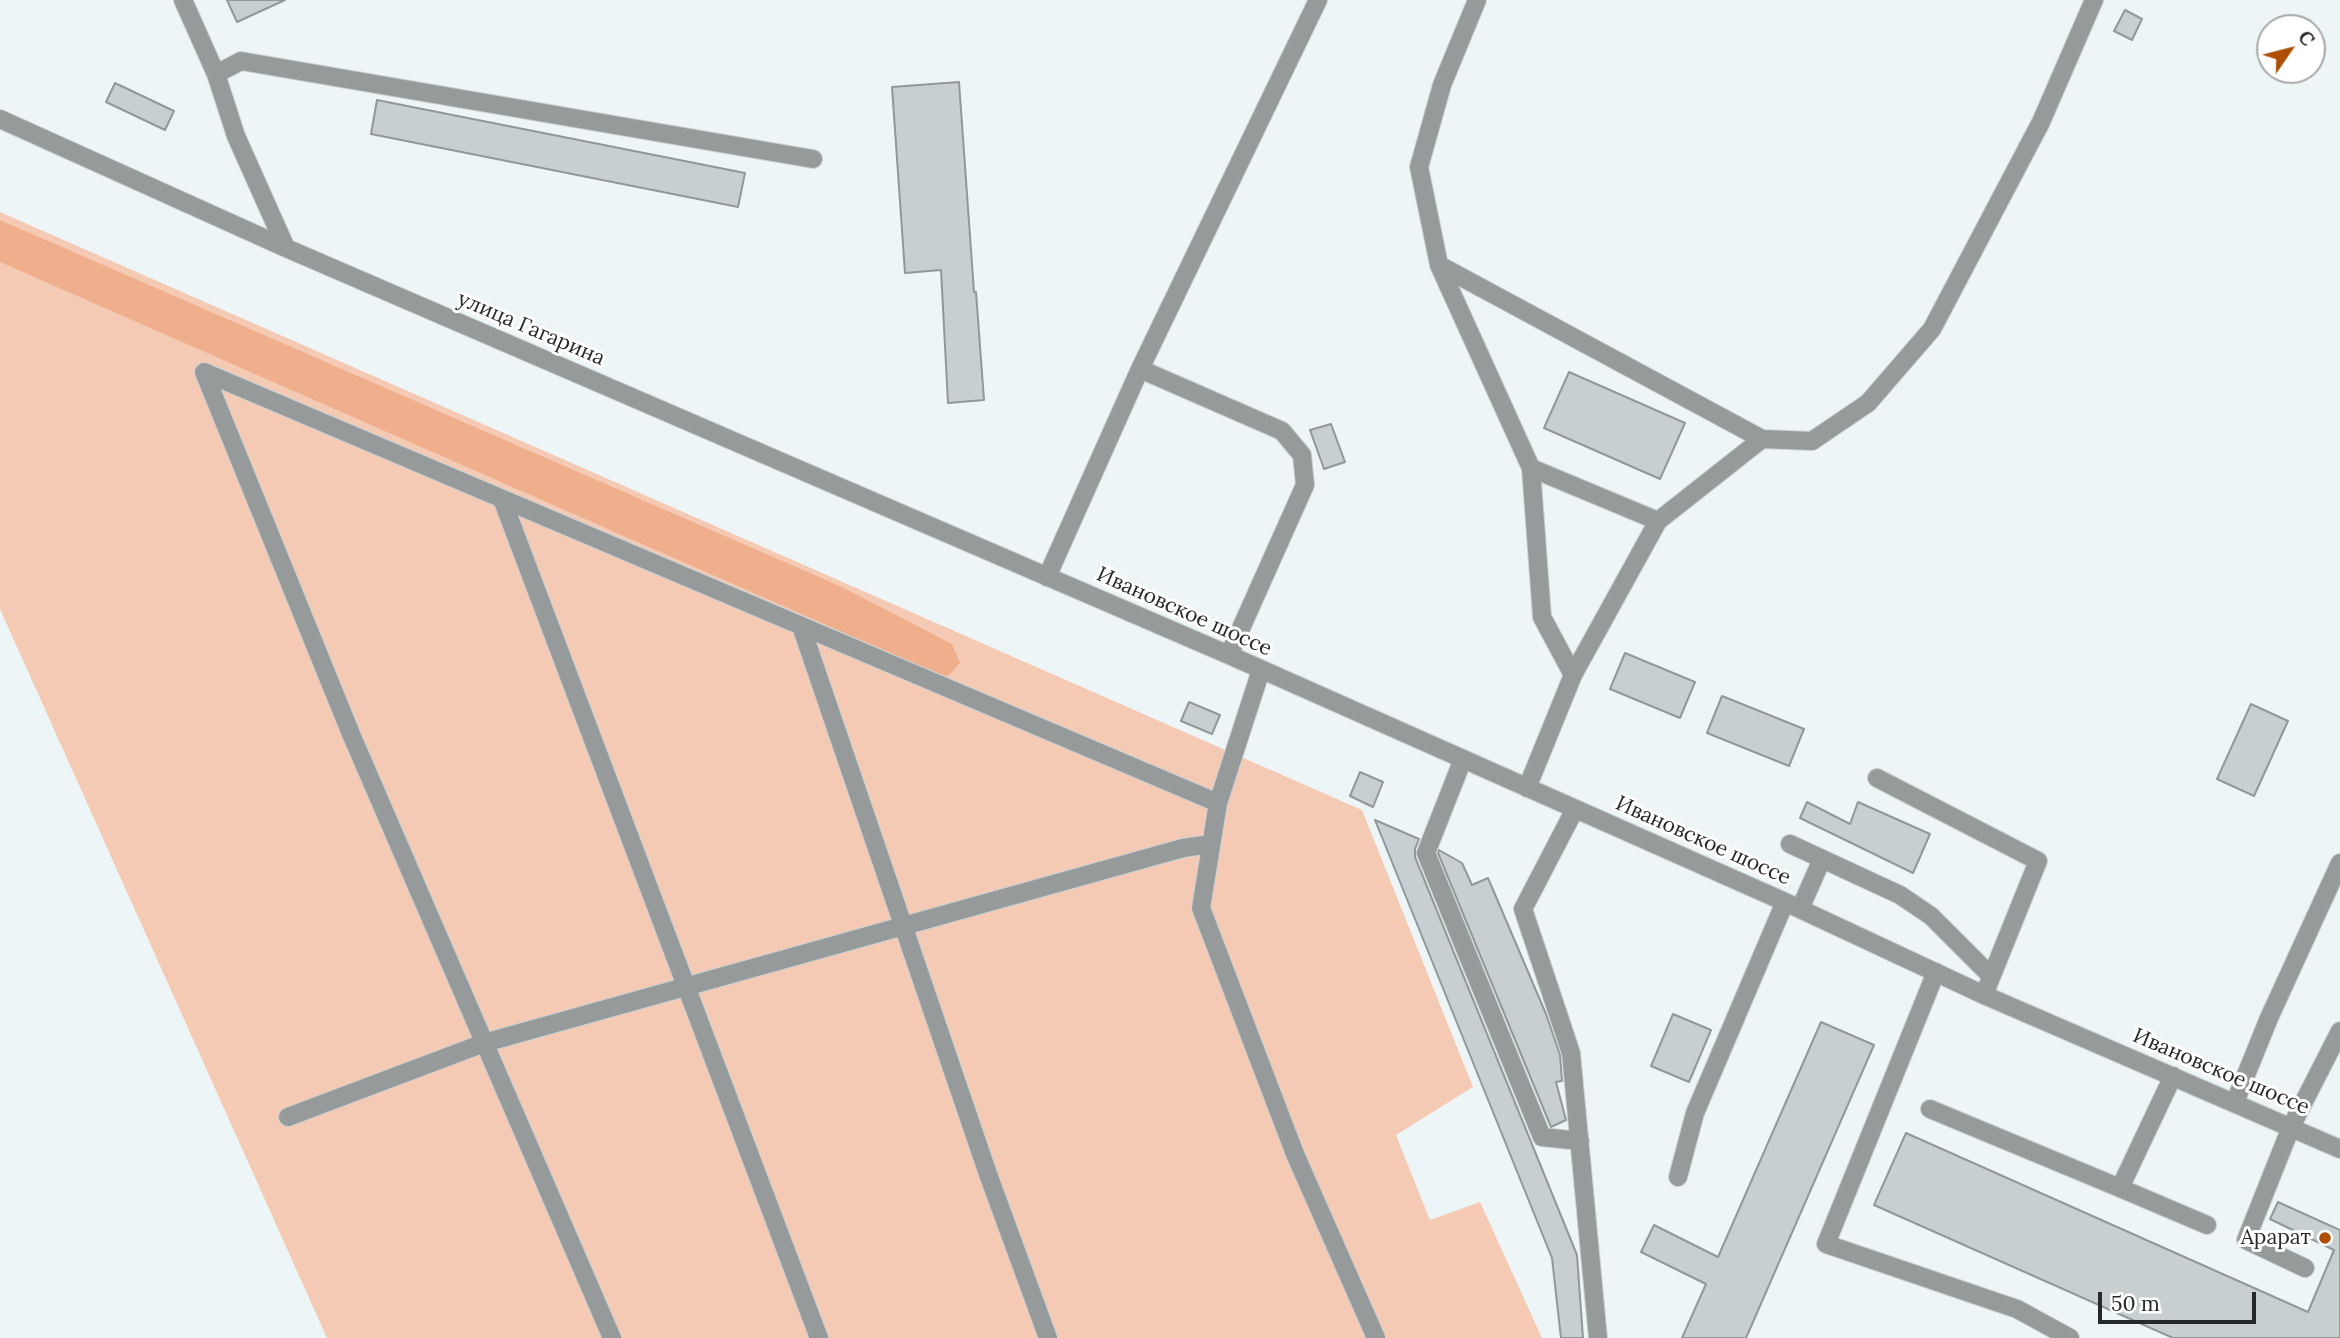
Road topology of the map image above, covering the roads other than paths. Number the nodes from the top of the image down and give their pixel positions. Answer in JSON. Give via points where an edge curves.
{"nodes":[{"id":1,"x":183,"y":0,"type":"edge"},
{"id":2,"x":1318,"y":0,"type":"edge"},
{"id":3,"x":1477,"y":0,"type":"edge"},
{"id":4,"x":2094,"y":0,"type":"edge"},
{"id":5,"x":216,"y":74,"type":"junction"},
{"id":6,"x":0,"y":119,"type":"edge"},
{"id":7,"x":813,"y":159,"type":"dead end"},
{"id":8,"x":286,"y":248,"type":"junction"},
{"id":9,"x":1438,"y":265,"type":"junction"},
{"id":10,"x":1140,"y":369,"type":"junction"},
{"id":11,"x":1762,"y":439,"type":"junction"},
{"id":12,"x":1531,"y":468,"type":"junction"},
{"id":13,"x":502,"y":499,"type":"junction"},
{"id":14,"x":1658,"y":521,"type":"junction"},
{"id":15,"x":1047,"y":577,"type":"junction"},
{"id":16,"x":801,"y":626,"type":"junction"},
{"id":17,"x":1229,"y":655,"type":"junction"},
{"id":18,"x":1261,"y":670,"type":"junction"},
{"id":19,"x":1573,"y":675,"type":"junction"},
{"id":20,"x":1463,"y":759,"type":"junction"},
{"id":21,"x":1877,"y":778,"type":"dead end"},
{"id":22,"x":1527,"y":788,"type":"junction"},
{"id":23,"x":1218,"y":803,"type":"junction"},
{"id":24,"x":1575,"y":809,"type":"junction"},
{"id":25,"x":1211,"y":844,"type":"junction"},
{"id":26,"x":1790,"y":844,"type":"dead end"},
{"id":27,"x":1822,"y":859,"type":"junction"},
{"id":28,"x":2340,"y":863,"type":"edge"},
{"id":29,"x":1792,"y":906,"type":"junction"},
{"id":30,"x":903,"y":925,"type":"junction"},
{"id":31,"x":1936,"y":972,"type":"junction"},
{"id":32,"x":1991,"y":976,"type":"junction"},
{"id":33,"x":686,"y":986,"type":"junction"},
{"id":34,"x":1984,"y":995,"type":"junction"},
{"id":35,"x":2340,"y":1031,"type":"edge"},
{"id":36,"x":484,"y":1043,"type":"junction"},
{"id":37,"x":2173,"y":1076,"type":"junction"},
{"id":38,"x":2235,"y":1102,"type":"junction"},
{"id":39,"x":1930,"y":1109,"type":"dead end"},
{"id":40,"x":288,"y":1117,"type":"dead end"},
{"id":41,"x":2291,"y":1127,"type":"junction"},
{"id":42,"x":1580,"y":1141,"type":"junction"},
{"id":43,"x":2340,"y":1149,"type":"edge"},
{"id":44,"x":1678,"y":1177,"type":"dead end"},
{"id":45,"x":2120,"y":1188,"type":"junction"},
{"id":46,"x":2207,"y":1225,"type":"dead end"},
{"id":47,"x":2305,"y":1268,"type":"dead end"},
{"id":48,"x":612,"y":1338,"type":"edge"},
{"id":49,"x":819,"y":1338,"type":"edge"},
{"id":50,"x":1048,"y":1338,"type":"edge"},
{"id":51,"x":1376,"y":1338,"type":"edge"},
{"id":52,"x":1598,"y":1338,"type":"edge"},
{"id":53,"x":2070,"y":1338,"type":"edge"}],
"edges":[{"from":1,"to":5,"type":"street"},
{"from":2,"to":10,"type":"street"},
{"from":3,"to":9,"type":"street","via":[[1442,85],[1419,167]]},
{"from":4,"to":11,"type":"street","via":[[2041,122],[1932,330],[1868,404],[1812,441]]},
{"from":5,"to":7,"type":"street","via":[[241,61]]},
{"from":5,"to":8,"type":"street","via":[[236,136]]},
{"from":6,"to":8,"type":"street","name":"улица Гагарина"},
{"from":8,"to":15,"type":"street","name":"улица Гагарина"},
{"from":9,"to":11,"type":"street"},
{"from":9,"to":12,"type":"street"},
{"from":10,"to":15,"type":"street"},
{"from":10,"to":17,"type":"street","via":[[1282,431],[1302,455],[1305,485]]},
{"from":11,"to":14,"type":"street"},
{"from":12,"to":14,"type":"street"},
{"from":12,"to":19,"type":"street","via":[[1542,617]]},
{"from":13,"to":16,"type":"street"},
{"from":13,"to":33,"type":"street"},
{"from":13,"to":36,"type":"street","via":[[204,372],[351,734]]},
{"from":14,"to":19,"type":"street"},
{"from":15,"to":17,"type":"street","name":"Ивановское шоссе"},
{"from":16,"to":23,"type":"street"},
{"from":16,"to":30,"type":"street"},
{"from":17,"to":18,"type":"street","name":"Ивановское шоссе"},
{"from":18,"to":20,"type":"street","name":"Ивановское шоссе"},
{"from":18,"to":23,"type":"street"},
{"from":19,"to":22,"type":"street"},
{"from":20,"to":22,"type":"street","name":"Ивановское шоссе"},
{"from":20,"to":42,"type":"street","via":[[1426,853],[1542,1137]]},
{"from":21,"to":32,"type":"street","via":[[2038,861]]},
{"from":22,"to":24,"type":"street","name":"Ивановское шоссе"},
{"from":23,"to":25,"type":"street"},
{"from":24,"to":29,"type":"street","name":"Ивановское шоссе"},
{"from":24,"to":42,"type":"street","via":[[1523,909],[1571,1053]]},
{"from":25,"to":30,"type":"street"},
{"from":25,"to":51,"type":"street","via":[[1201,908],[1295,1154]]},
{"from":26,"to":27,"type":"street"},
{"from":27,"to":29,"type":"street"},
{"from":27,"to":32,"type":"street","via":[[1900,895],[1931,916]]},
{"from":28,"to":38,"type":"street"},
{"from":29,"to":31,"type":"street","name":"Ивановское шоссе"},
{"from":29,"to":44,"type":"street","via":[[1695,1112]]},
{"from":30,"to":33,"type":"street"},
{"from":30,"to":50,"type":"street"},
{"from":31,"to":34,"type":"street","name":"Ивановское шоссе"},
{"from":31,"to":53,"type":"street","via":[[1826,1244],[2017,1309]]},
{"from":32,"to":34,"type":"street"},
{"from":33,"to":36,"type":"street"},
{"from":33,"to":49,"type":"street"},
{"from":34,"to":37,"type":"street","name":"Ивановское шоссе"},
{"from":35,"to":41,"type":"street"},
{"from":36,"to":40,"type":"street"},
{"from":36,"to":48,"type":"street"},
{"from":37,"to":38,"type":"street","name":"Ивановское шоссе"},
{"from":37,"to":45,"type":"street"},
{"from":38,"to":41,"type":"street","name":"Ивановское шоссе"},
{"from":39,"to":45,"type":"street"},
{"from":41,"to":43,"type":"street","name":"Ивановское шоссе"},
{"from":41,"to":47,"type":"street","via":[[2246,1240]]},
{"from":42,"to":52,"type":"street"},
{"from":45,"to":46,"type":"street"}]}
